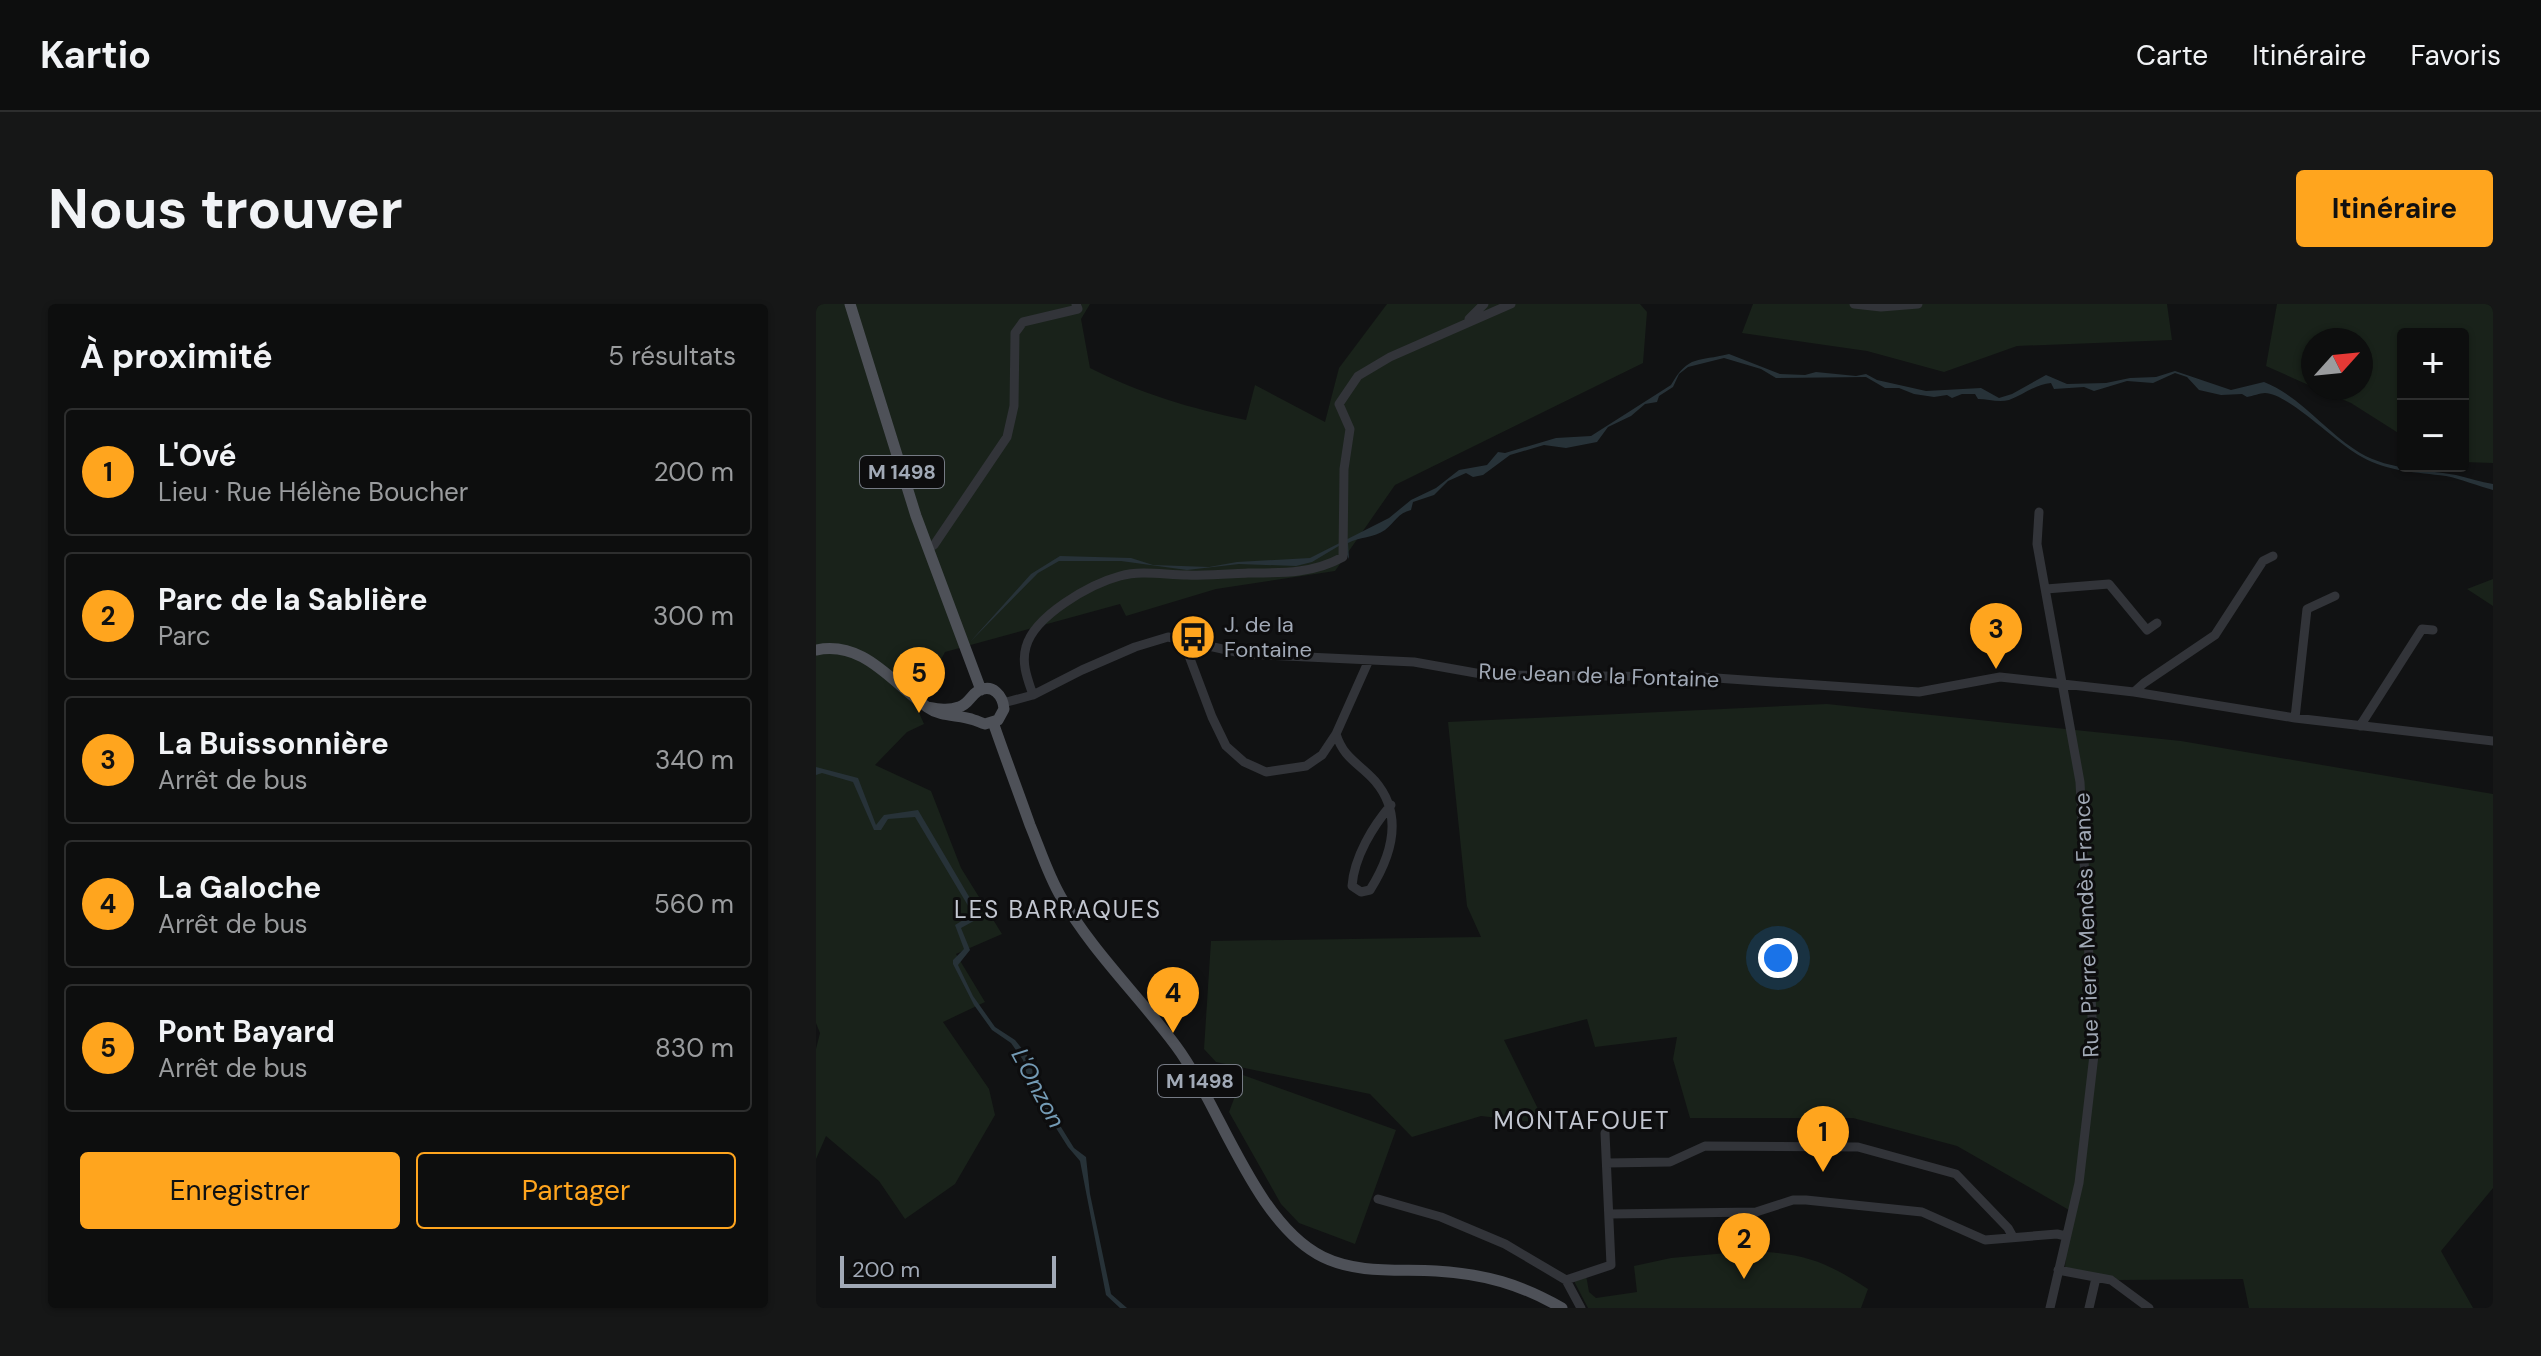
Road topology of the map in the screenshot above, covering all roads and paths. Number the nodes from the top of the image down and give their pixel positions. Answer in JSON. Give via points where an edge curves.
{"nodes":[{"id":1,"x":850,"y":304,"type":"edge"},
{"id":2,"x":1076,"y":304,"type":"edge"},
{"id":3,"x":1484,"y":304,"type":"edge"},
{"id":4,"x":1511,"y":304,"type":"edge"},
{"id":5,"x":1854,"y":304,"type":"edge"},
{"id":6,"x":1918,"y":304,"type":"edge"},
{"id":7,"x":1463,"y":324,"type":"junction"},
{"id":8,"x":2039,"y":512,"type":"dead end"},
{"id":9,"x":928,"y":548,"type":"junction"},
{"id":10,"x":2273,"y":556,"type":"dead end"},
{"id":11,"x":2046,"y":589,"type":"junction"},
{"id":12,"x":2335,"y":596,"type":"dead end"},
{"id":13,"x":2157,"y":623,"type":"dead end"},
{"id":14,"x":2433,"y":630,"type":"dead end"},
{"id":15,"x":1183,"y":640,"type":"junction"},
{"id":16,"x":816,"y":650,"type":"edge"},
{"id":17,"x":1369,"y":660,"type":"junction"},
{"id":18,"x":2064,"y":684,"type":"junction"},
{"id":19,"x":981,"y":690,"type":"junction"},
{"id":20,"x":2134,"y":692,"type":"junction"},
{"id":21,"x":1033,"y":695,"type":"junction"},
{"id":22,"x":971,"y":701,"type":"junction"},
{"id":23,"x":1003,"y":703,"type":"junction"},
{"id":24,"x":927,"y":707,"type":"junction"},
{"id":25,"x":2295,"y":718,"type":"junction"},
{"id":26,"x":973,"y":719,"type":"junction"},
{"id":27,"x":993,"y":722,"type":"junction"},
{"id":28,"x":2360,"y":726,"type":"junction"},
{"id":29,"x":1336,"y":734,"type":"junction"},
{"id":30,"x":2493,"y":741,"type":"edge"},
{"id":31,"x":1391,"y":805,"type":"junction"},
{"id":32,"x":1605,"y":1133,"type":"dead end"},
{"id":33,"x":1607,"y":1163,"type":"junction"},
{"id":34,"x":1378,"y":1199,"type":"dead end"},
{"id":35,"x":1609,"y":1214,"type":"junction"},
{"id":36,"x":2066,"y":1236,"type":"junction"},
{"id":37,"x":2013,"y":1237,"type":"junction"},
{"id":38,"x":2058,"y":1270,"type":"junction"},
{"id":39,"x":2096,"y":1278,"type":"junction"},
{"id":40,"x":1566,"y":1280,"type":"junction"},
{"id":41,"x":1545,"y":1304,"type":"edge"},
{"id":42,"x":1562,"y":1308,"type":"edge"},
{"id":43,"x":1581,"y":1308,"type":"edge"},
{"id":44,"x":2050,"y":1308,"type":"edge"},
{"id":45,"x":2089,"y":1308,"type":"edge"},
{"id":46,"x":2149,"y":1308,"type":"edge"}],
"edges":[{"from":1,"to":9,"type":"main road","number":"M 1498"},
{"from":2,"to":9,"type":"street","via":[[1078,309],[1023,322],[1015,333],[1014,406],[1007,437]]},
{"from":3,"to":7,"type":"street"},
{"from":4,"to":7,"type":"street"},
{"from":5,"to":6,"type":"street"},
{"from":7,"to":21,"type":"street","via":[[1358,376],[1339,404],[1350,429],[1343,557],[1289,574],[1121,576],[1084,592],[1036,627],[1031,637],[1024,670]]},
{"from":8,"to":11,"type":"street","name":"Rue Pierre Mendès France","via":[[2037,544]]},
{"from":9,"to":19,"type":"main road","number":"M 1498"},
{"from":10,"to":20,"type":"street","via":[[2263,561],[2215,635]]},
{"from":11,"to":13,"type":"street","via":[[2109,584],[2147,630]]},
{"from":11,"to":18,"type":"street","name":"Rue Pierre Mendès France"},
{"from":12,"to":25,"type":"street","via":[[2307,609]]},
{"from":14,"to":28,"type":"street","via":[[2422,629]]},
{"from":15,"to":17,"type":"street","name":"Rue Jean de la Fontaine","via":[[1245,654]]},
{"from":15,"to":21,"type":"street","name":"Rue Jean de la Fontaine","via":[[1168,637],[1135,647]]},
{"from":15,"to":29,"type":"street","via":[[1226,746],[1244,762],[1266,772],[1306,766],[1322,755]]},
{"from":16,"to":24,"type":"main road","via":[[851,652],[881,668]]},
{"from":17,"to":18,"type":"street","name":"Rue Jean de la Fontaine","via":[[1487,675],[1702,677],[1919,692],[2000,677]]},
{"from":17,"to":29,"type":"street"},
{"from":18,"to":20,"type":"street","name":"Rue Jean de la Fontaine"},
{"from":18,"to":36,"type":"street","name":"Rue Pierre Mendès France","via":[[2080,782],[2094,1055],[2079,1183]]},
{"from":19,"to":22,"type":"main road"},
{"from":19,"to":23,"type":"main road","via":[[998,692]]},
{"from":20,"to":25,"type":"street","name":"Rue Jean de la Fontaine"},
{"from":21,"to":23,"type":"street","name":"Rue Jean de la Fontaine"},
{"from":22,"to":24,"type":"main road","via":[[954,709]]},
{"from":22,"to":26,"type":"main road"},
{"from":23,"to":27,"type":"main road","via":[[1003,715]]},
{"from":24,"to":26,"type":"main road"},
{"from":25,"to":28,"type":"street","name":"Rue Jean de la Fontaine"},
{"from":26,"to":27,"type":"main road"},
{"from":27,"to":41,"type":"main road","number":"M 1498","via":[[1061,898],[1193,1069],[1246,1171],[1294,1237],[1323,1257],[1352,1267],[1501,1279]]},
{"from":28,"to":30,"type":"street","name":"Rue Jean de la Fontaine"},
{"from":29,"to":31,"type":"street","via":[[1340,747]]},
{"from":31,"to":31,"type":"street","via":[[1394,832],[1370,890],[1361,892],[1352,886],[1353,871]]},
{"from":32,"to":33,"type":"street"},
{"from":33,"to":35,"type":"street"},
{"from":33,"to":37,"type":"street","via":[[1670,1162],[1705,1146],[1864,1148],[1956,1174]]},
{"from":34,"to":40,"type":"street","via":[[1451,1220]]},
{"from":35,"to":37,"type":"street","via":[[1756,1212],[1806,1200],[1922,1212],[1979,1239]]},
{"from":35,"to":40,"type":"street","via":[[1611,1265]]},
{"from":36,"to":37,"type":"street"},
{"from":36,"to":38,"type":"street","name":"Rue Pierre Mendès France"},
{"from":38,"to":39,"type":"street"},
{"from":38,"to":44,"type":"street","name":"Rue Pierre Mendès France"},
{"from":39,"to":45,"type":"street"},
{"from":39,"to":46,"type":"street","via":[[2111,1280]]},
{"from":40,"to":43,"type":"street"},
{"from":41,"to":42,"type":"main road","number":"M 1498"}]}
